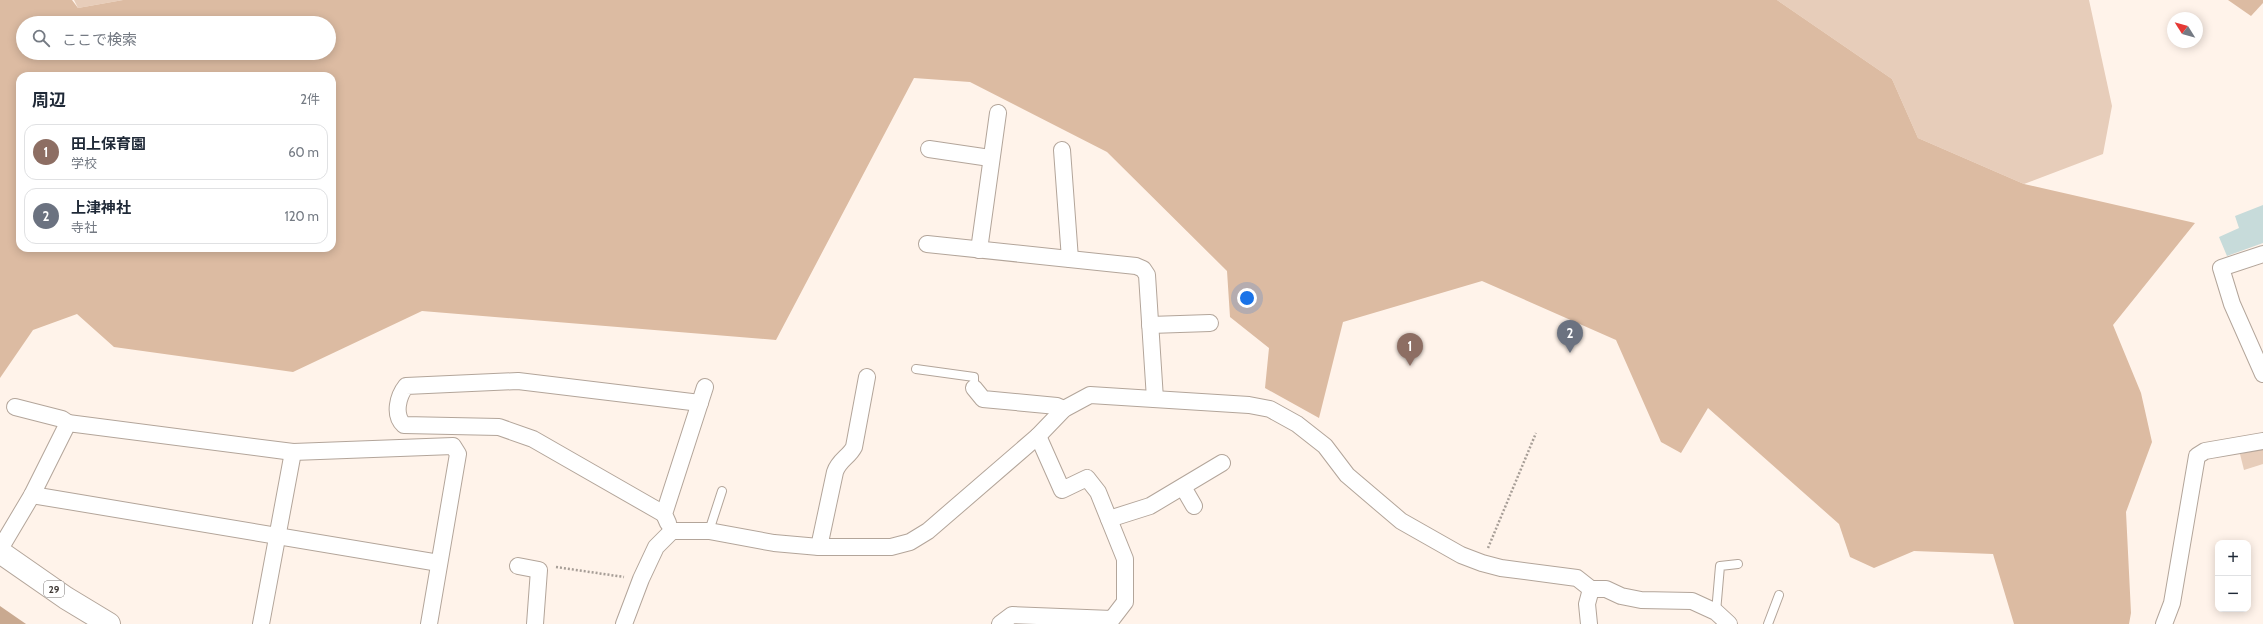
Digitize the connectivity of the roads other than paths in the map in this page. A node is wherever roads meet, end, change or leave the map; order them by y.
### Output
1 (998, 113) dead end
2 (929, 149) dead end
3 (1062, 150) dead end
4 (990, 158) junction
5 (927, 244) dead end
6 (979, 250) junction
7 (2263, 254) edge
8 (1070, 259) junction
9 (1210, 323) dead end
10 (1150, 325) junction
11 (916, 369) dead end
12 (2263, 374) edge
13 (867, 378) dead end
14 (705, 387) dead end
15 (974, 388) joint
16 (1155, 399) junction
17 (700, 403) junction
18 (15, 407) dead end
19 (1064, 410) junction
20 (68, 423) junction
21 (1038, 436) junction
22 (2263, 441) edge
23 (293, 452) junction
24 (1222, 464) dead end
25 (1183, 487) junction
26 (722, 491) dead end
27 (32, 495) junction
28 (1194, 506) dead end
29 (664, 514) junction
30 (1109, 519) junction
31 (709, 530) junction
32 (672, 531) junction
33 (277, 537) junction
34 (819, 547) junction
35 (0, 548) edge
36 (0, 552) edge
37 (439, 563) junction
38 (1738, 564) dead end
39 (518, 566) dead end
40 (1591, 589) junction
41 (1779, 595) dead end
42 (1716, 612) junction
43 (109, 624) edge
44 (261, 624) edge
45 (429, 624) edge
46 (535, 624) edge
47 (624, 624) edge
48 (1000, 624) edge
49 (1589, 624) edge
50 (1729, 624) edge
51 (1768, 624) edge
52 (2164, 624) edge

1 - 4 street
2 - 4 street
3 - 8 street
4 - 6 street
5 - 6 street
6 - 8 street
7 - 12 street
8 - 10 street
9 - 10 street
10 - 16 street
11 - 15 lane
13 - 34 street
14 - 17 street
15 - 19 street
16 - 19 street
16 - 40 street
17 - 29 street
17 - 29 street
18 - 20 street
19 - 21 street
20 - 23 street
20 - 27 street
21 - 30 street
21 - 34 street
22 - 52 street
23 - 33 street
23 - 37 street
24 - 25 street
25 - 28 street
25 - 30 street
26 - 31 lane
27 - 33 street
27 - 35 street
29 - 32 street
30 - 48 street
31 - 32 street
31 - 34 street
32 - 47 street
33 - 37 street
33 - 44 street
36 - 43 main road, 29
37 - 45 street
38 - 42 lane
39 - 46 street
40 - 42 street
40 - 49 street
41 - 51 lane
42 - 50 street

